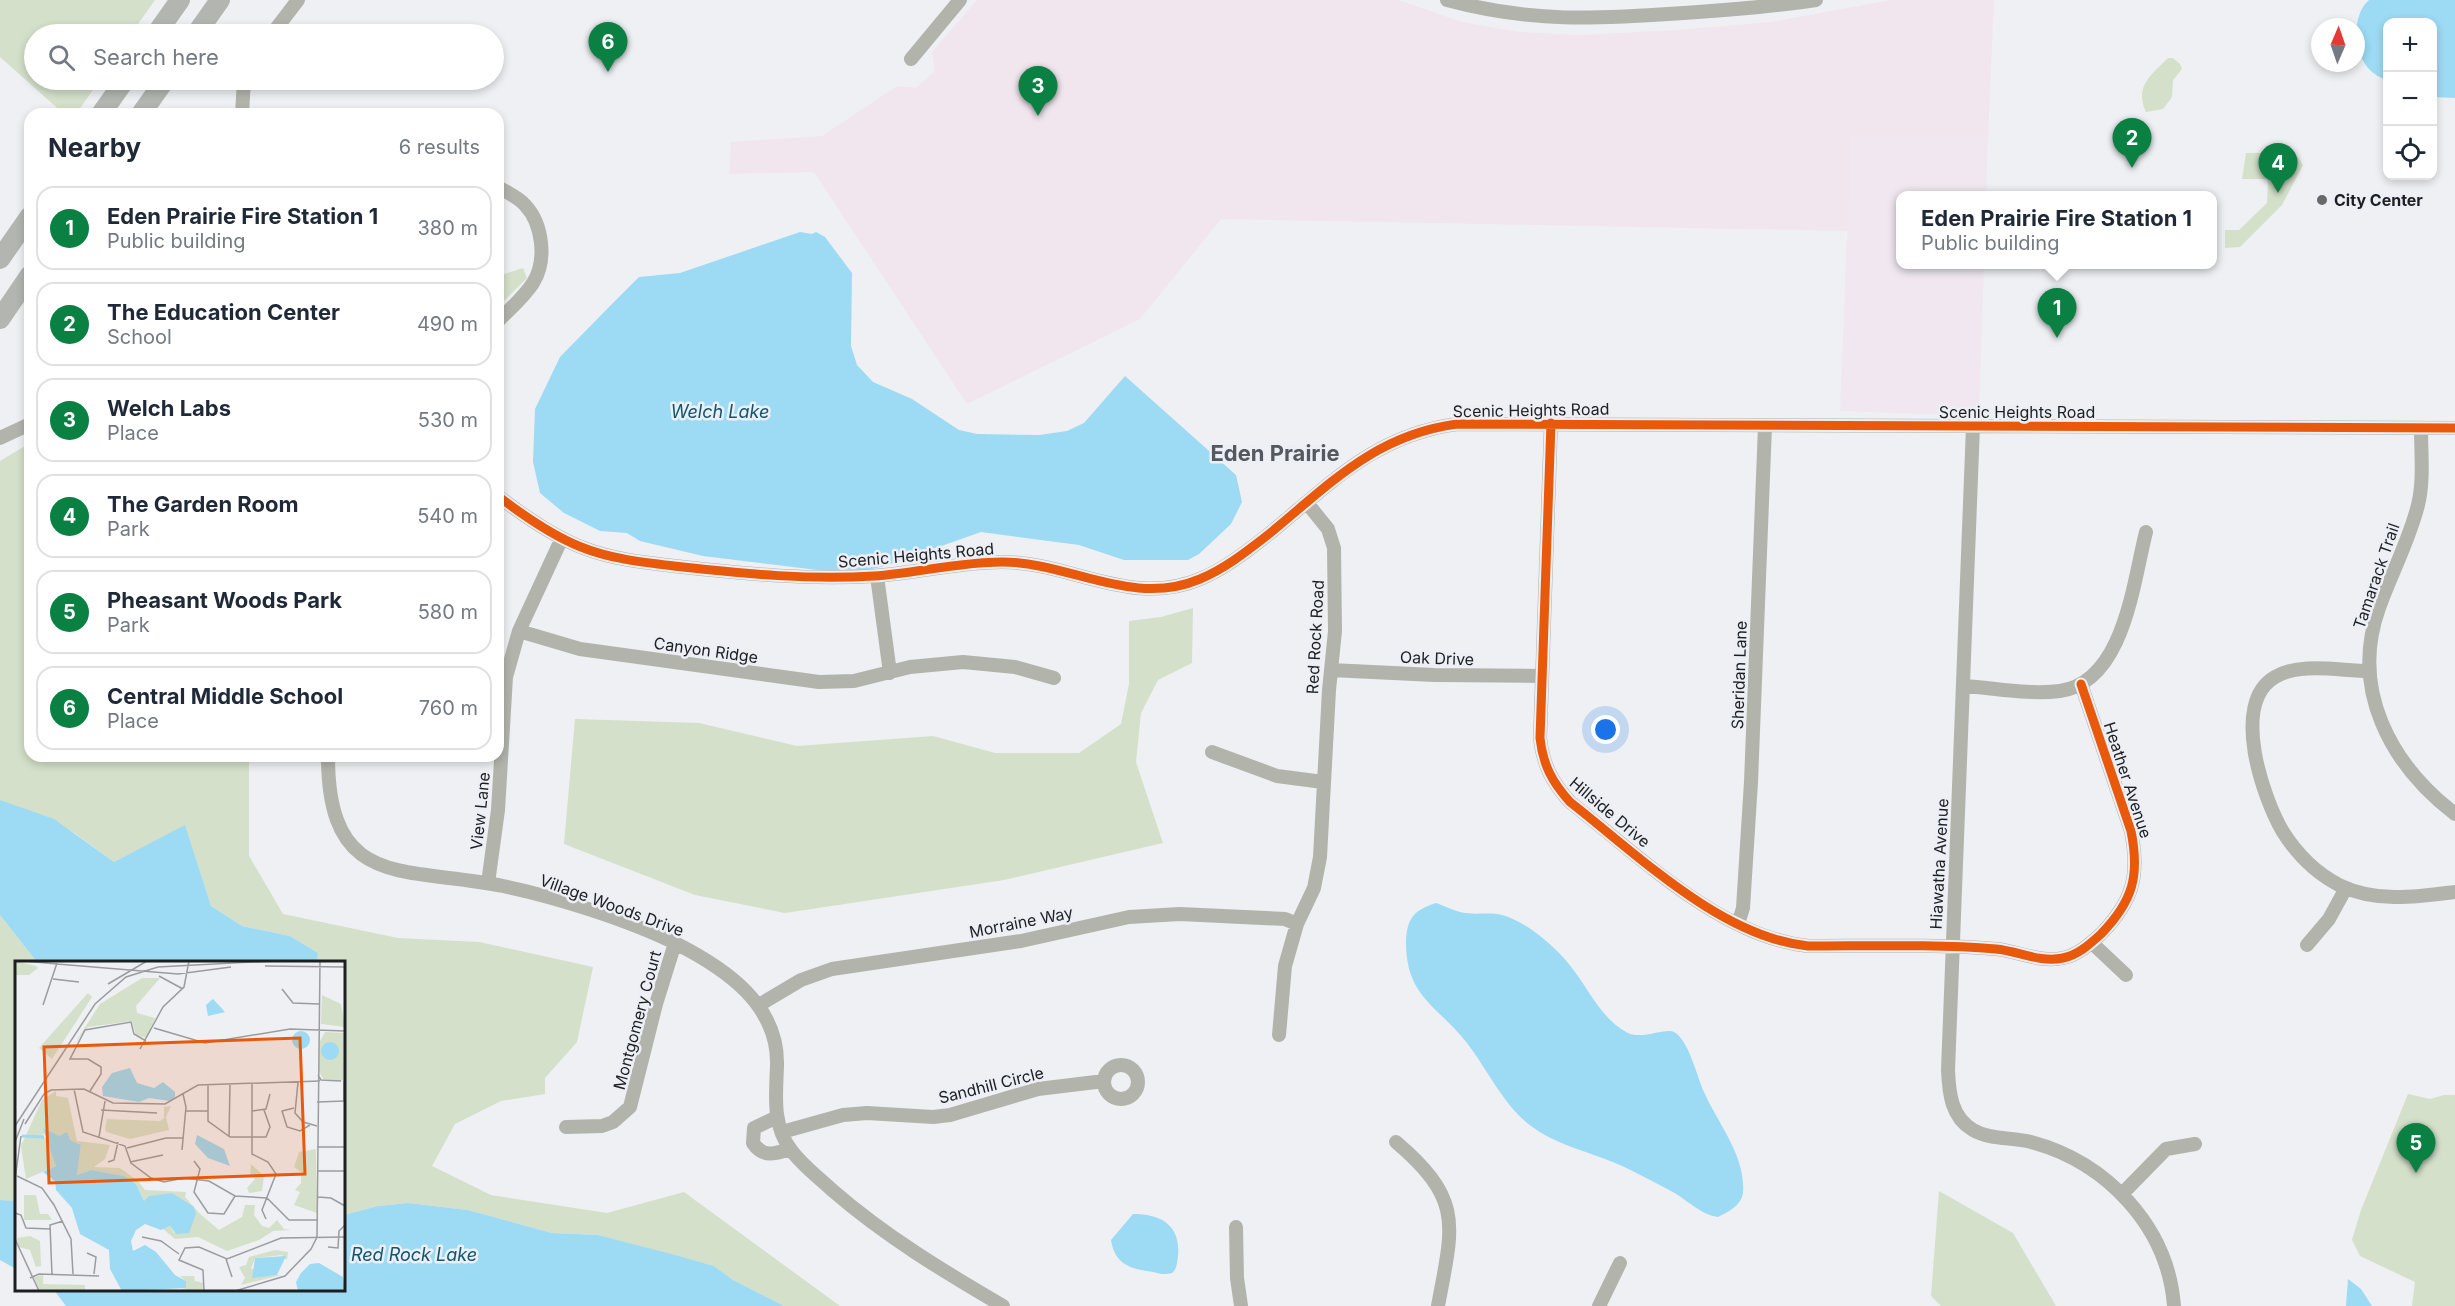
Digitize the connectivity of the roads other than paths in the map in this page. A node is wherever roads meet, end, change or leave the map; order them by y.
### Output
1 (180, 0) edge
2 (220, 0) edge
3 (298, 0) edge
4 (960, 0) edge
5 (1447, 0) edge
6 (1816, 0) edge
7 (163, 24) edge
8 (203, 24) edge
9 (280, 24) edge
10 (911, 59) dead end
11 (117, 90) edge
12 (158, 90) edge
13 (243, 90) edge
14 (104, 108) edge
15 (145, 108) edge
16 (242, 108) edge
17 (504, 191) edge
18 (24, 225) edge
19 (0, 259) edge
20 (24, 284) edge
21 (504, 314) edge
22 (0, 319) edge
23 (1551, 423) junction
24 (1765, 426) junction
25 (1973, 426) junction
26 (24, 427) edge
27 (2421, 428) junction
28 (2455, 428) edge
29 (0, 438) edge
30 (504, 500) edge
31 (1307, 503) junction
32 (2146, 532) dead end
33 (562, 538) junction
34 (876, 576) junction
35 (519, 631) junction
36 (1331, 669) junction
37 (2369, 671) junction
38 (890, 673) junction
39 (1542, 676) junction
40 (1054, 678) dead end
41 (2081, 684) junction
42 (1965, 686) junction
43 (504, 710) edge
44 (1212, 752) dead end
45 (328, 762) edge
46 (501, 762) edge
47 (1323, 782) junction
48 (2455, 813) edge
49 (488, 883) junction
50 (2346, 888) junction
51 (2455, 892) edge
52 (1297, 924) junction
53 (1738, 924) junction
54 (675, 943) junction
55 (2092, 943) junction
56 (2307, 945) dead end
57 (1952, 947) junction
58 (2126, 975) dead end
59 (759, 1005) junction
60 (1279, 1035) dead end
61 (1104, 1081) dead end
62 (777, 1117) junction
63 (566, 1127) dead end
64 (782, 1132) junction
65 (1396, 1142) dead end
66 (2195, 1144) dead end
67 (790, 1149) junction
68 (2122, 1194) junction
69 (1236, 1227) dead end
70 (1620, 1263) dead end
71 (981, 1293) junction
72 (973, 1306) edge
73 (1003, 1306) edge
74 (1241, 1306) edge
75 (1438, 1306) edge
76 (1599, 1306) edge
77 (2174, 1306) edge

1 - 7 highway
2 - 8 highway
3 - 9 street
4 - 10 street
5 - 6 street
11 - 14 highway
12 - 15 highway
13 - 16 street
17 - 21 street
18 - 19 highway
20 - 22 highway
23 - 24 street, Scenic Heights Road
23 - 31 street, Scenic Heights Road
23 - 39 street, Hillside Drive
24 - 25 street, Scenic Heights Road
24 - 53 street, Sheridan Lane
25 - 27 street, Scenic Heights Road
25 - 42 street, Hiawatha Avenue
26 - 29 street
27 - 28 street, Scenic Heights Road
27 - 37 street, Tamarack Trail
30 - 33 street, Scenic Heights Road
31 - 34 street, Scenic Heights Road
31 - 36 street, Red Rock Road
32 - 41 street
33 - 34 street, Scenic Heights Road
33 - 35 street, View Lane
34 - 38 street
35 - 38 street, Canyon Ridge
35 - 43 street, View Lane
36 - 39 street, Oak Drive
36 - 47 street, Red Rock Road
37 - 48 street, Tamarack Trail
37 - 50 street
38 - 40 street, Canyon Ridge
39 - 53 street, Hillside Drive
41 - 42 street
41 - 55 street, Heather Avenue
42 - 57 street, Hiawatha Avenue
44 - 47 street
45 - 49 street, Village Woods Drive
46 - 49 street, View Lane
47 - 52 street, Red Rock Road
49 - 54 street, Village Woods Drive
50 - 51 street
50 - 56 street
52 - 59 street, Morraine Way
52 - 60 street, Red Rock Road
53 - 57 street, Hillside Drive
54 - 59 street, Village Woods Drive
54 - 63 street, Montgomery Court
55 - 57 street, Heather Avenue
55 - 58 street
57 - 68 street, Hiawatha Avenue
59 - 62 street, Village Woods Drive
61 - 64 street, Sandhill Circle
62 - 64 street, Village Woods Drive
62 - 67 street
64 - 67 street, Village Woods Drive
65 - 75 street
66 - 68 street
67 - 71 street, Village Woods Drive
68 - 77 street, Hiawatha Avenue
69 - 74 street
70 - 76 street
71 - 72 street
71 - 73 street, Village Woods Drive

